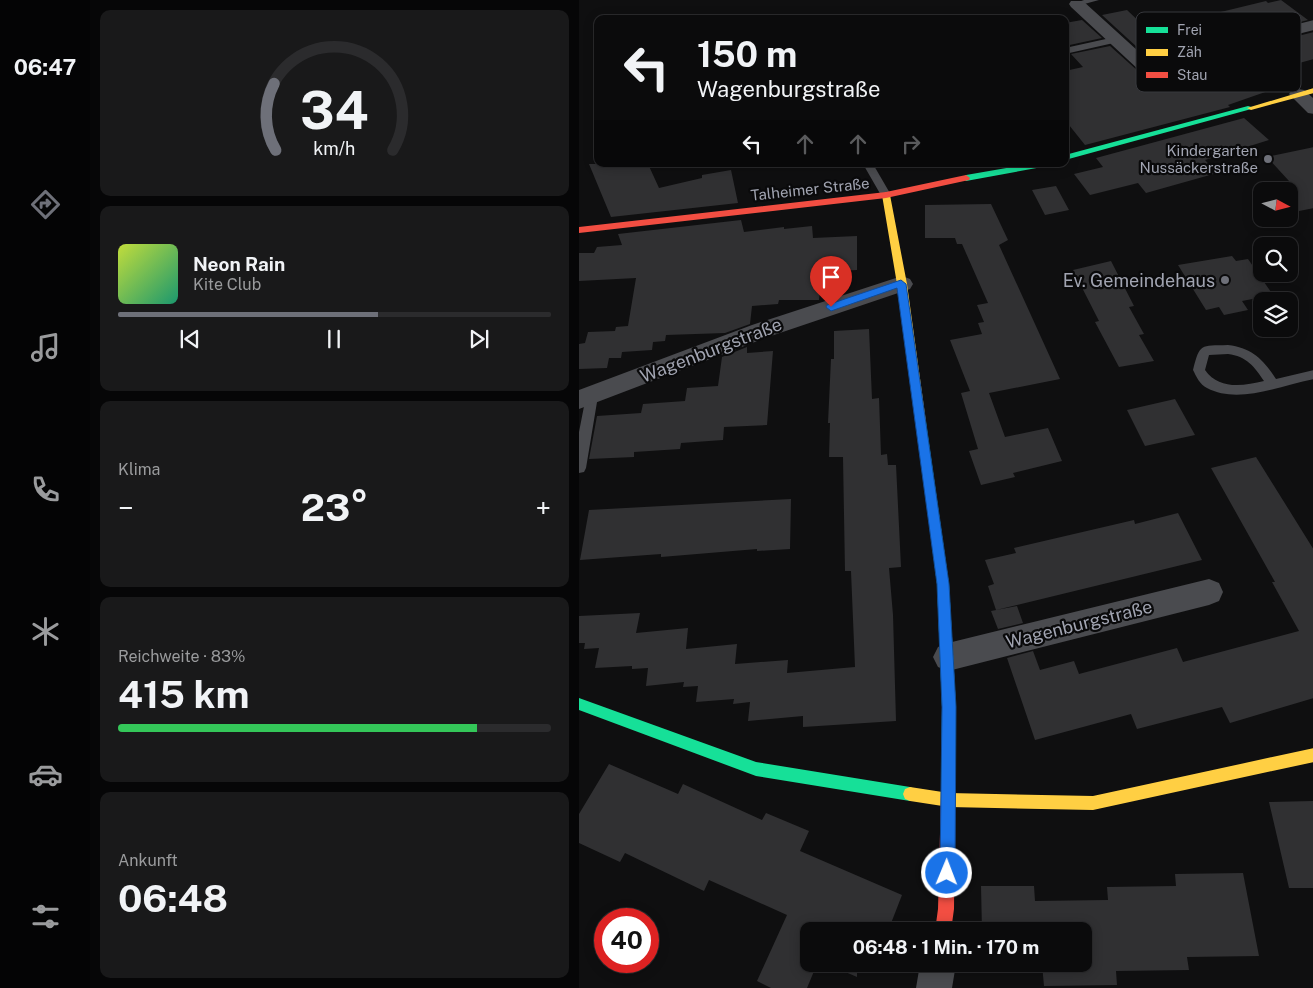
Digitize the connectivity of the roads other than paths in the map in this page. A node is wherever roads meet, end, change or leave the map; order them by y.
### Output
1 (1095, 0) edge
2 (1077, 4) joint
3 (1115, 40) junction
4 (1069, 50) edge
5 (1136, 58) edge
6 (1306, 92) edge
7 (1313, 109) edge
8 (1069, 157) edge
9 (870, 167) edge
10 (1026, 167) edge
11 (887, 195) junction
12 (579, 230) edge
13 (901, 284) junction
14 (1313, 374) edge
15 (1272, 383) junction
16 (585, 398) edge
17 (579, 468) edge
18 (1209, 592) dead end
19 (948, 657) junction
20 (579, 704) edge
21 (1313, 755) edge
22 (949, 800) junction
23 (944, 922) edge
24 (936, 972) edge
25 (934, 988) edge

1 - 2 lane
2 - 3 street
3 - 4 lane
3 - 5 street
6 - 7 street
6 - 8 street
9 - 11 lane
10 - 11 street, Talheimer Straße
11 - 12 street, Talheimer Straße
11 - 13 street
13 - 16 street, Wagenburgstraße
13 - 19 street
14 - 15 lane
15 - 15 lane
16 - 17 lane
18 - 19 street, Wagenburgstraße
19 - 22 street
20 - 22 street
21 - 22 street
22 - 23 street
24 - 25 street

